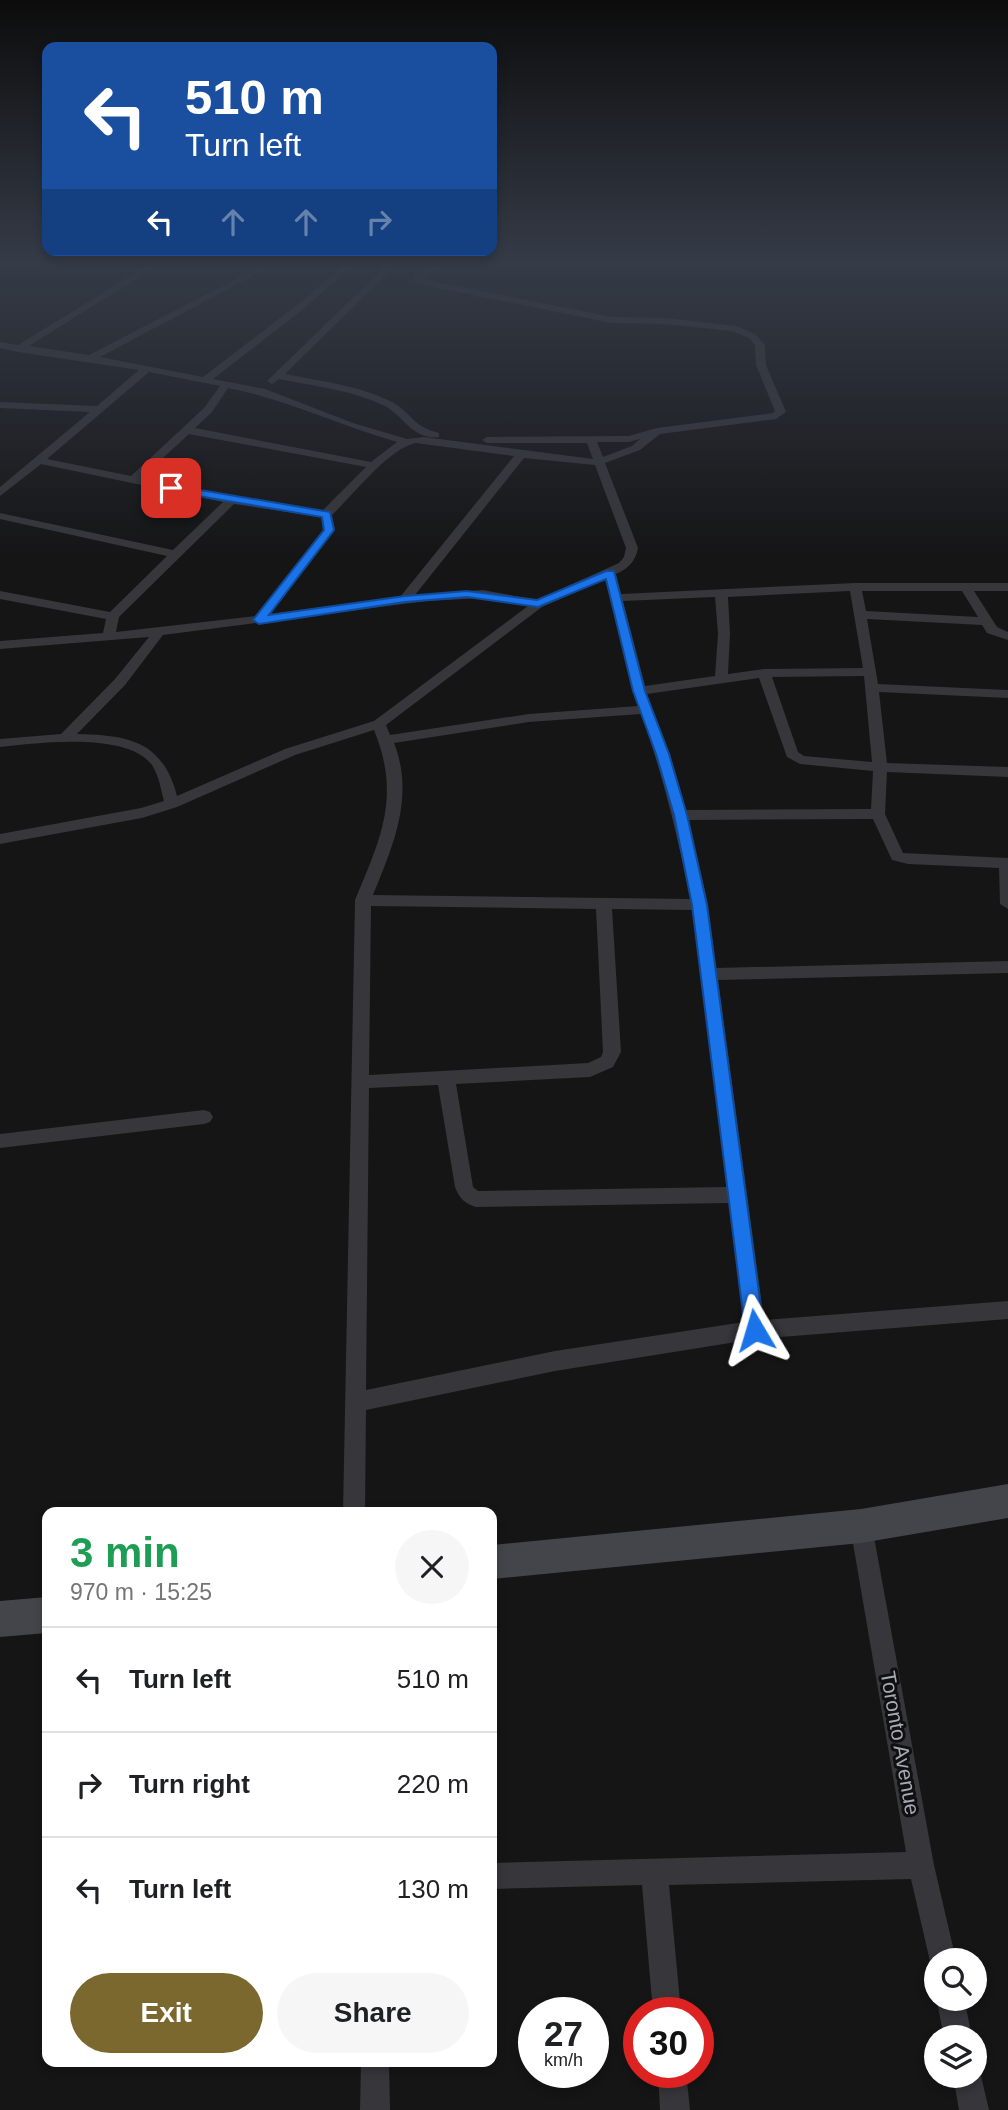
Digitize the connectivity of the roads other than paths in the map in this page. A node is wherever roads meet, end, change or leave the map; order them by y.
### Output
1 (102, 360) edge
2 (231, 360) edge
3 (294, 360) edge
4 (761, 360) edge
5 (146, 370) junction
6 (277, 376) junction
7 (205, 380) junction
8 (226, 384) junction
9 (261, 391) junction
10 (0, 405) edge
11 (96, 410) junction
12 (187, 430) junction
13 (657, 431) junction
14 (591, 440) junction
15 (407, 442) junction
16 (521, 454) junction
17 (37, 460) junction
18 (598, 462) junction
19 (376, 466) junction
20 (0, 477) edge
21 (17, 478) junction
22 (133, 481) junction
23 (0, 492) edge
24 (231, 500) junction
25 (326, 514) junction
26 (0, 516) edge
27 (175, 554) junction
28 (610, 574) junction
29 (965, 586) junction
30 (855, 587) junction
31 (1008, 587) edge
32 (721, 592) junction
33 (0, 595) edge
34 (618, 598) junction
35 (405, 599) junction
36 (538, 604) junction
37 (861, 615) junction
38 (113, 616) junction
39 (259, 620) junction
40 (985, 621) junction
41 (159, 632) junction
42 (108, 636) junction
43 (1008, 636) edge
44 (0, 645) edge
45 (870, 672) junction
46 (764, 673) junction
47 (722, 681) junction
48 (872, 688) junction
49 (639, 691) junction
50 (1008, 694) edge
51 (646, 709) junction
52 (383, 732) junction
53 (63, 740) junction
54 (0, 743) edge
55 (880, 767) junction
56 (1008, 772) edge
57 (172, 804) junction
58 (878, 814) junction
59 (680, 815) junction
60 (0, 839) edge
61 (1007, 863) edge
62 (363, 900) junction
63 (604, 904) junction
64 (1008, 904) edge
65 (699, 905) junction
66 (1008, 967) edge
67 (709, 974) junction
68 (446, 1078) junction
69 (360, 1082) junction
70 (204, 1117) dead end
71 (0, 1141) edge
72 (737, 1195) junction
73 (1008, 1310) edge
74 (755, 1330) junction
75 (356, 1402) junction
76 (1008, 1501) edge
77 (354, 1507) edge
78 (862, 1525) junction
79 (497, 1562) edge
80 (42, 1615) edge
81 (0, 1619) edge
82 (921, 1865) junction
83 (654, 1871) junction
84 (497, 1876) edge
85 (939, 1948) edge
86 (666, 1997) edge
87 (375, 2067) edge
88 (673, 2088) edge
89 (969, 2088) edge
90 (375, 2110) edge
91 (675, 2110) edge
92 (974, 2110) edge

1 - 5 street
2 - 7 street
3 - 6 street
4 - 13 street
5 - 7 street
5 - 11 street
6 - 9 street
6 - 14 street
7 - 8 street
8 - 9 street
8 - 12 street
9 - 15 street
10 - 11 street
11 - 17 street
12 - 19 street
12 - 22 street
13 - 14 street
13 - 18 street
14 - 18 street
15 - 16 street
15 - 19 street
16 - 18 street
16 - 35 street
17 - 21 street
17 - 22 street
18 - 28 street
19 - 25 street
20 - 21 street
21 - 23 street
22 - 24 street
24 - 25 street
24 - 27 street
25 - 39 street
26 - 27 street
27 - 38 street
28 - 34 street
28 - 36 street
29 - 30 street
29 - 31 street
29 - 40 street
30 - 32 street
30 - 37 street
32 - 34 street
32 - 47 street
33 - 38 street
34 - 49 street
35 - 36 street
35 - 39 street
36 - 52 street
37 - 40 street
37 - 45 street
38 - 42 street
39 - 41 street
40 - 43 street
41 - 42 street
41 - 53 street
42 - 44 street
45 - 46 street
45 - 48 street
46 - 47 street
46 - 55 street
47 - 49 street
48 - 50 street
48 - 55 street
49 - 51 street
51 - 52 street
51 - 59 street
52 - 57 street
52 - 62 street
53 - 54 street
53 - 57 street
55 - 56 street
55 - 58 street
57 - 60 street
58 - 59 street
58 - 61 street
59 - 65 street
61 - 64 street
62 - 63 street
62 - 69 street
63 - 65 street
63 - 68 street
65 - 67 street
66 - 67 street
67 - 72 street
68 - 69 street
68 - 72 street
69 - 75 street
70 - 71 street
72 - 74 street
73 - 74 street
74 - 75 street
75 - 77 street
76 - 78 street
78 - 79 street
78 - 82 street, Toronto Avenue
80 - 81 street
82 - 83 street
82 - 85 street, Toronto Avenue
83 - 84 street
83 - 86 street
87 - 90 street
88 - 91 street
89 - 92 street

